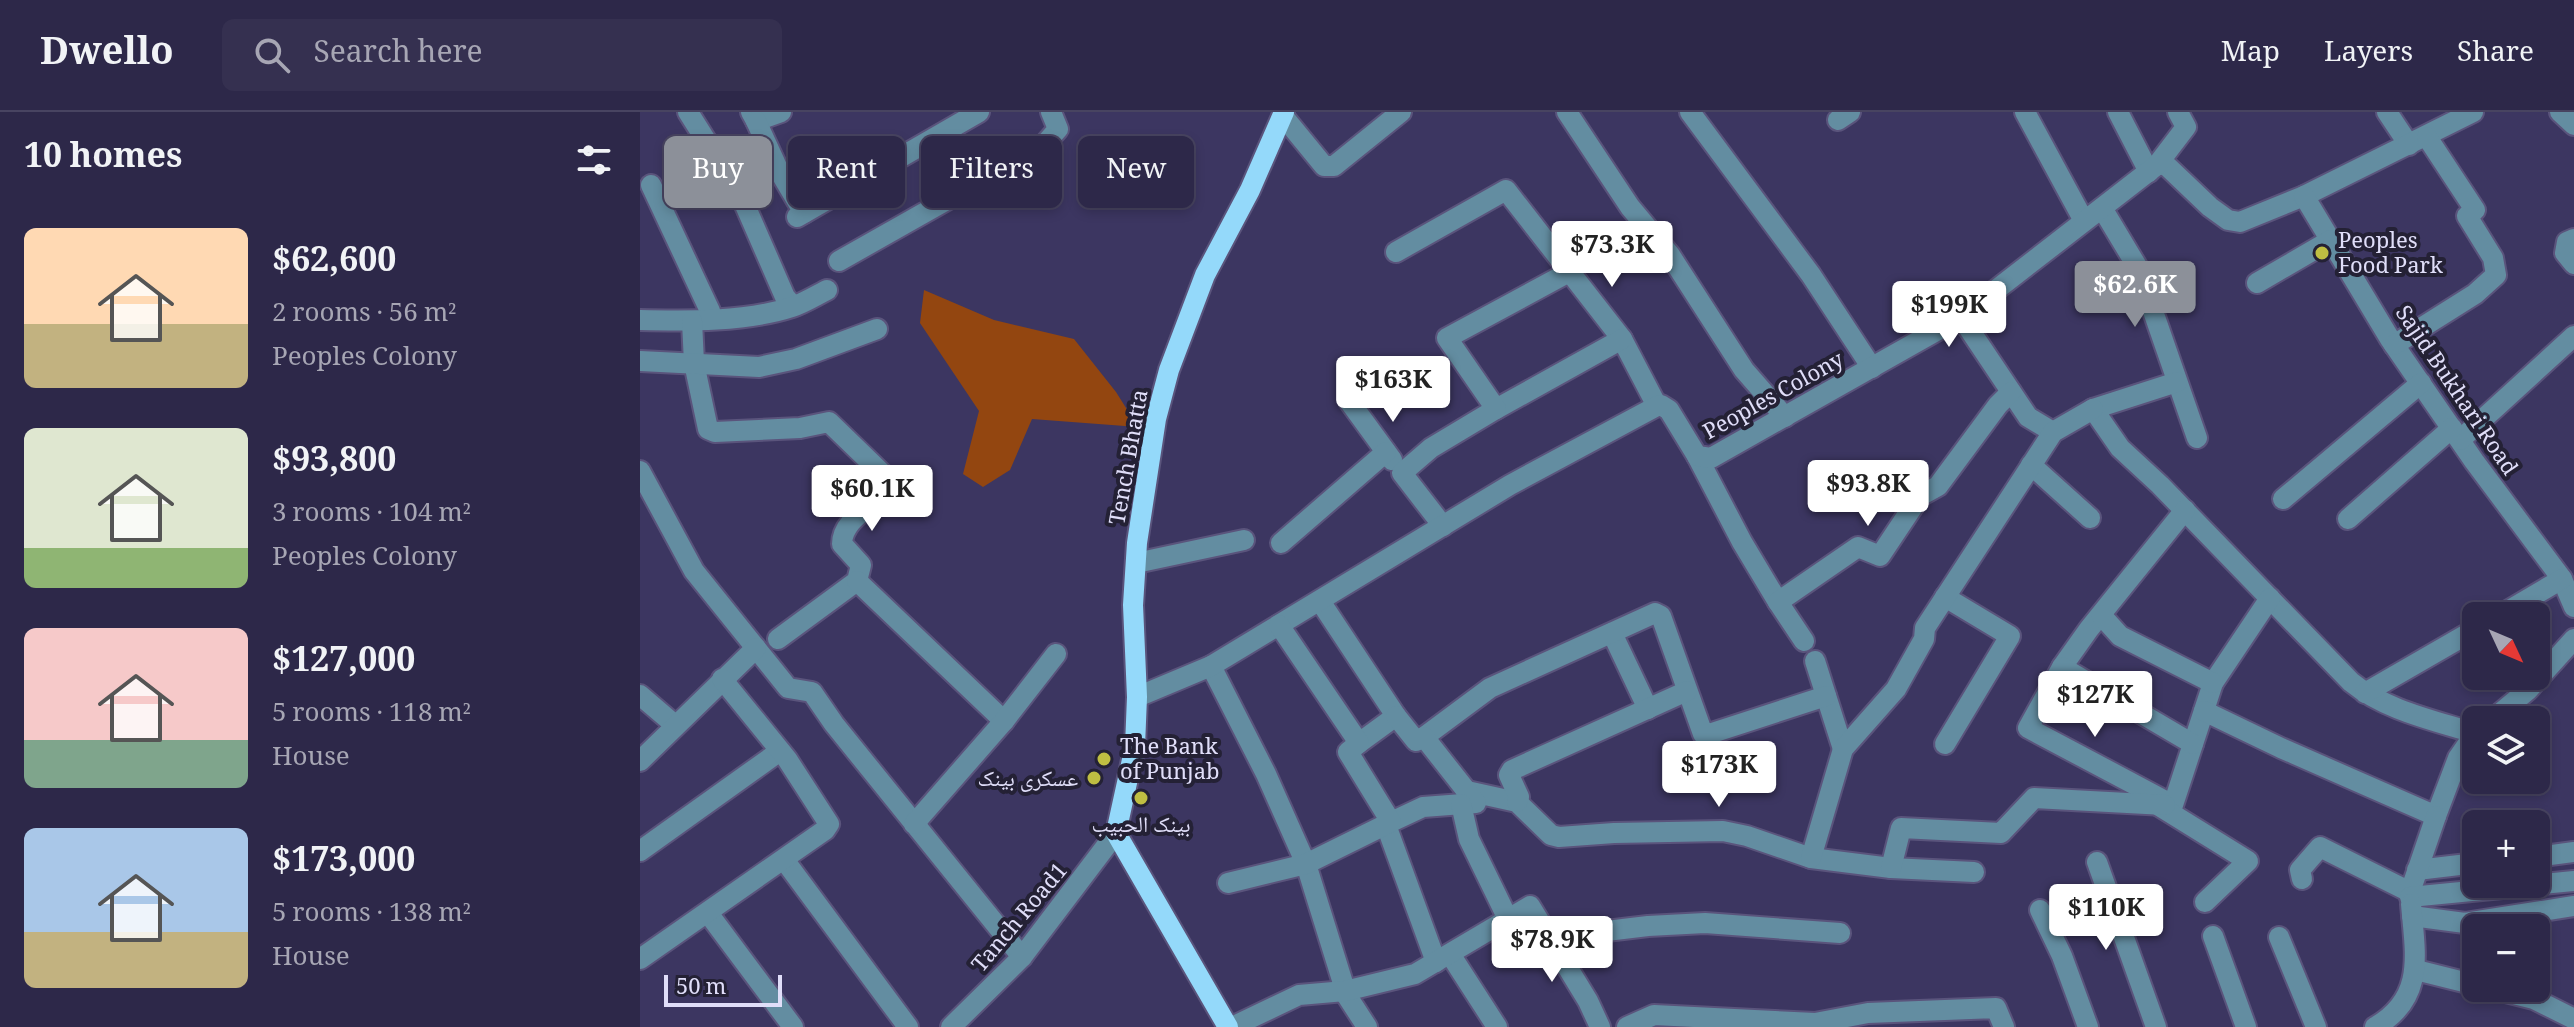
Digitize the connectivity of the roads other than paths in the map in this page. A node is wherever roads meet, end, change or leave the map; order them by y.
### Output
1 (688, 112) edge
2 (781, 112) edge
3 (979, 112) edge
4 (1051, 112) edge
5 (1401, 112) edge
6 (1567, 112) edge
7 (2025, 112) edge
8 (2118, 112) edge
9 (2178, 112) edge
10 (2387, 112) edge
11 (2473, 112) edge
12 (2560, 112) edge
13 (1283, 114) edge
14 (1695, 114) edge
15 (754, 117) edge
16 (2574, 125) edge
17 (2418, 141) junction
18 (2153, 168) junction
19 (651, 185) dead end
20 (2304, 196) junction
21 (2102, 208) junction
22 (2084, 221) junction
23 (2574, 239) edge
24 (2331, 240) junction
25 (1396, 252) dead end
26 (839, 261) dead end
27 (2574, 264) edge
28 (1571, 271) junction
29 (2257, 283) dead end
30 (827, 290) dead end
31 (789, 302) junction
32 (640, 313) edge
33 (701, 316) junction
34 (1961, 317) junction
35 (640, 320) edge
36 (877, 329) dead end
37 (1622, 339) junction
38 (2394, 345) junction
39 (2571, 345) edge
40 (640, 361) edge
41 (694, 363) junction
42 (1872, 368) junction
43 (2177, 382) junction
44 (2421, 383) junction
45 (2011, 392) junction
46 (1349, 401) dead end
47 (1657, 406) junction
48 (1496, 409) junction
49 (2093, 409) junction
50 (1785, 417) junction
51 (2053, 432) junction
52 (2456, 434) junction
53 (2197, 438) dead end
54 (1386, 452) junction
55 (1697, 456) junction
56 (2031, 465) junction
57 (640, 471) edge
58 (1402, 473) junction
59 (2283, 499) dead end
60 (648, 503) edge
61 (2185, 510) junction
62 (2090, 518) dead end
63 (2348, 519) dead end
64 (1443, 526) junction
65 (1244, 540) dead end
66 (1281, 543) dead end
67 (1136, 563) junction
68 (2562, 579) junction
69 (857, 581) junction
70 (1945, 597) junction
71 (2270, 598) junction
72 (1320, 601) junction
73 (1778, 602) junction
74 (2523, 602) edge
75 (2574, 607) edge
76 (2101, 615) junction
77 (1279, 625) junction
78 (1612, 633) junction
79 (2462, 637) edge
80 (778, 639) dead end
81 (2574, 639) edge
82 (1804, 641) dead end
83 (756, 648) junction
84 (1056, 654) dead end
85 (1815, 661) dead end
86 (1211, 666) junction
87 (2062, 667) junction
88 (722, 679) junction
89 (2213, 683) junction
90 (1687, 691) junction
91 (2365, 693) junction
92 (640, 695) edge
93 (1826, 696) junction
94 (1137, 697) junction
95 (2509, 706) edge
96 (1648, 709) junction
97 (2204, 711) junction
98 (1396, 716) junction
99 (1004, 721) junction
100 (675, 725) junction
101 (2462, 728) edge
102 (1424, 737) junction
103 (1359, 743) junction
104 (1945, 744) dead end
105 (2193, 744) junction
106 (1843, 749) junction
107 (780, 751) junction
108 (2462, 752) edge
109 (640, 761) edge
110 (1464, 798) junction
111 (1517, 802) junction
112 (2164, 805) junction
113 (2436, 816) junction
114 (914, 824) junction
115 (1388, 824) junction
116 (1116, 833) junction
117 (640, 851) edge
118 (2574, 852) edge
119 (2550, 855) edge
120 (1811, 858) junction
121 (785, 861) junction
122 (2097, 862) dead end
123 (1306, 864) junction
124 (2462, 865) edge
125 (1891, 868) junction
126 (2417, 870) junction
127 (1974, 872) dead end
128 (2302, 879) dead end
129 (2574, 881) edge
130 (1228, 883) dead end
131 (2205, 902) dead end
132 (2410, 902) junction
133 (2574, 906) edge
134 (2040, 910) dead end
135 (708, 913) junction
136 (1508, 919) junction
137 (1840, 933) dead end
138 (2213, 936) dead end
139 (2279, 937) dead end
140 (1556, 949) junction
141 (1022, 957) junction
142 (1443, 958) junction
143 (640, 959) edge
144 (2416, 970) junction
145 (2462, 982) edge
146 (1345, 991) junction
147 (2538, 1002) edge
148 (2567, 1021) edge
149 (954, 1026) edge
150 (793, 1027) edge
151 (908, 1027) edge
152 (1230, 1027) edge
153 (1367, 1027) edge
154 (1497, 1027) edge
155 (1600, 1027) edge
156 (1627, 1027) edge
157 (2004, 1027) edge
158 (2088, 1027) edge
159 (2156, 1027) edge
160 (2246, 1027) edge
161 (2316, 1027) edge
162 (2375, 1027) edge

1 - 31 street
2 - 15 street
3 - 15 street
4 - 26 street
5 - 13 street
6 - 50 street
7 - 22 street
8 - 18 street
9 - 18 street, Peoples Colony
10 - 17 street
11 - 17 street
12 - 16 street
13 - 67 main road, Tench Bhatta
14 - 42 street
17 - 20 street
17 - 38 street
18 - 20 street
18 - 21 street, Peoples Colony
19 - 33 street
20 - 24 street, Sajid Bukhari Road
21 - 22 street, Peoples Colony
21 - 43 street
22 - 34 street, Peoples Colony
23 - 27 street
24 - 29 street
24 - 38 street, Sajid Bukhari Road
25 - 28 street, Peoples Colony
28 - 37 street, Peoples Colony
28 - 48 street
30 - 31 street
31 - 33 street
32 - 33 street
33 - 35 street
33 - 41 street
34 - 42 street, Peoples Colony
34 - 45 street
36 - 41 street
37 - 47 street, Peoples Colony
37 - 48 street
38 - 44 street, Sajid Bukhari Road
39 - 52 street
40 - 41 street
41 - 69 street
42 - 50 street, Peoples Colony
43 - 49 street
43 - 53 street
44 - 52 street, Sajid Bukhari Road
44 - 59 street
45 - 51 street
45 - 73 street
46 - 54 street
47 - 55 street, Peoples Colony
47 - 64 street
48 - 58 street
49 - 51 street
49 - 61 street
50 - 55 street, Peoples Colony
51 - 56 street
52 - 63 street
52 - 68 street, Sajid Bukhari Road
54 - 58 street
54 - 66 street
55 - 73 street
56 - 62 street
56 - 70 street
57 - 60 street
58 - 64 street
60 - 83 street
61 - 71 street
61 - 76 street
64 - 72 street
65 - 67 street
67 - 94 main road, Tench Bhatta
68 - 74 street
68 - 75 street, Sajid Bukhari Road
69 - 80 street
69 - 99 street
70 - 104 street
70 - 106 street
71 - 89 street
71 - 91 street
72 - 77 street
72 - 98 street
73 - 82 street
76 - 87 street
76 - 89 street
77 - 86 street
77 - 103 street
78 - 90 street
78 - 96 street
78 - 102 street
79 - 91 street
81 - 95 street
83 - 88 street
83 - 114 street
84 - 99 street
85 - 93 street
86 - 94 street
86 - 123 street
87 - 105 street
87 - 112 street
88 - 100 street
88 - 107 street
89 - 97 street
90 - 93 street
90 - 96 street
91 - 101 street
92 - 100 street
93 - 106 street
94 - 116 main road, Tench Bhatta
96 - 111 street
97 - 105 street
97 - 113 street
98 - 102 street
98 - 103 street
99 - 114 street
100 - 109 street
102 - 110 street
103 - 115 street
105 - 112 street
106 - 120 street
107 - 117 street
107 - 121 street
108 - 113 street
110 - 111 street
110 - 115 street
110 - 136 street
111 - 120 street
112 - 125 street
112 - 131 street
113 - 126 street
114 - 141 street
115 - 123 street
115 - 142 street
116 - 141 street, Tanch Road1
116 - 152 main road
118 - 119 street
120 - 125 street
121 - 135 street
121 - 151 street
122 - 159 street
123 - 130 street
123 - 146 street
124 - 126 street
125 - 127 street
126 - 132 street
128 - 132 street
129 - 132 street
132 - 133 street
132 - 144 street
134 - 158 street
135 - 143 street
135 - 150 street
136 - 140 street
136 - 142 street
137 - 140 street
138 - 160 street
139 - 161 street
140 - 155 street
141 - 149 street, Tanch Road1
142 - 146 street
142 - 154 street
144 - 145 street
144 - 162 street
146 - 152 street
146 - 153 street
147 - 148 street
156 - 157 street

